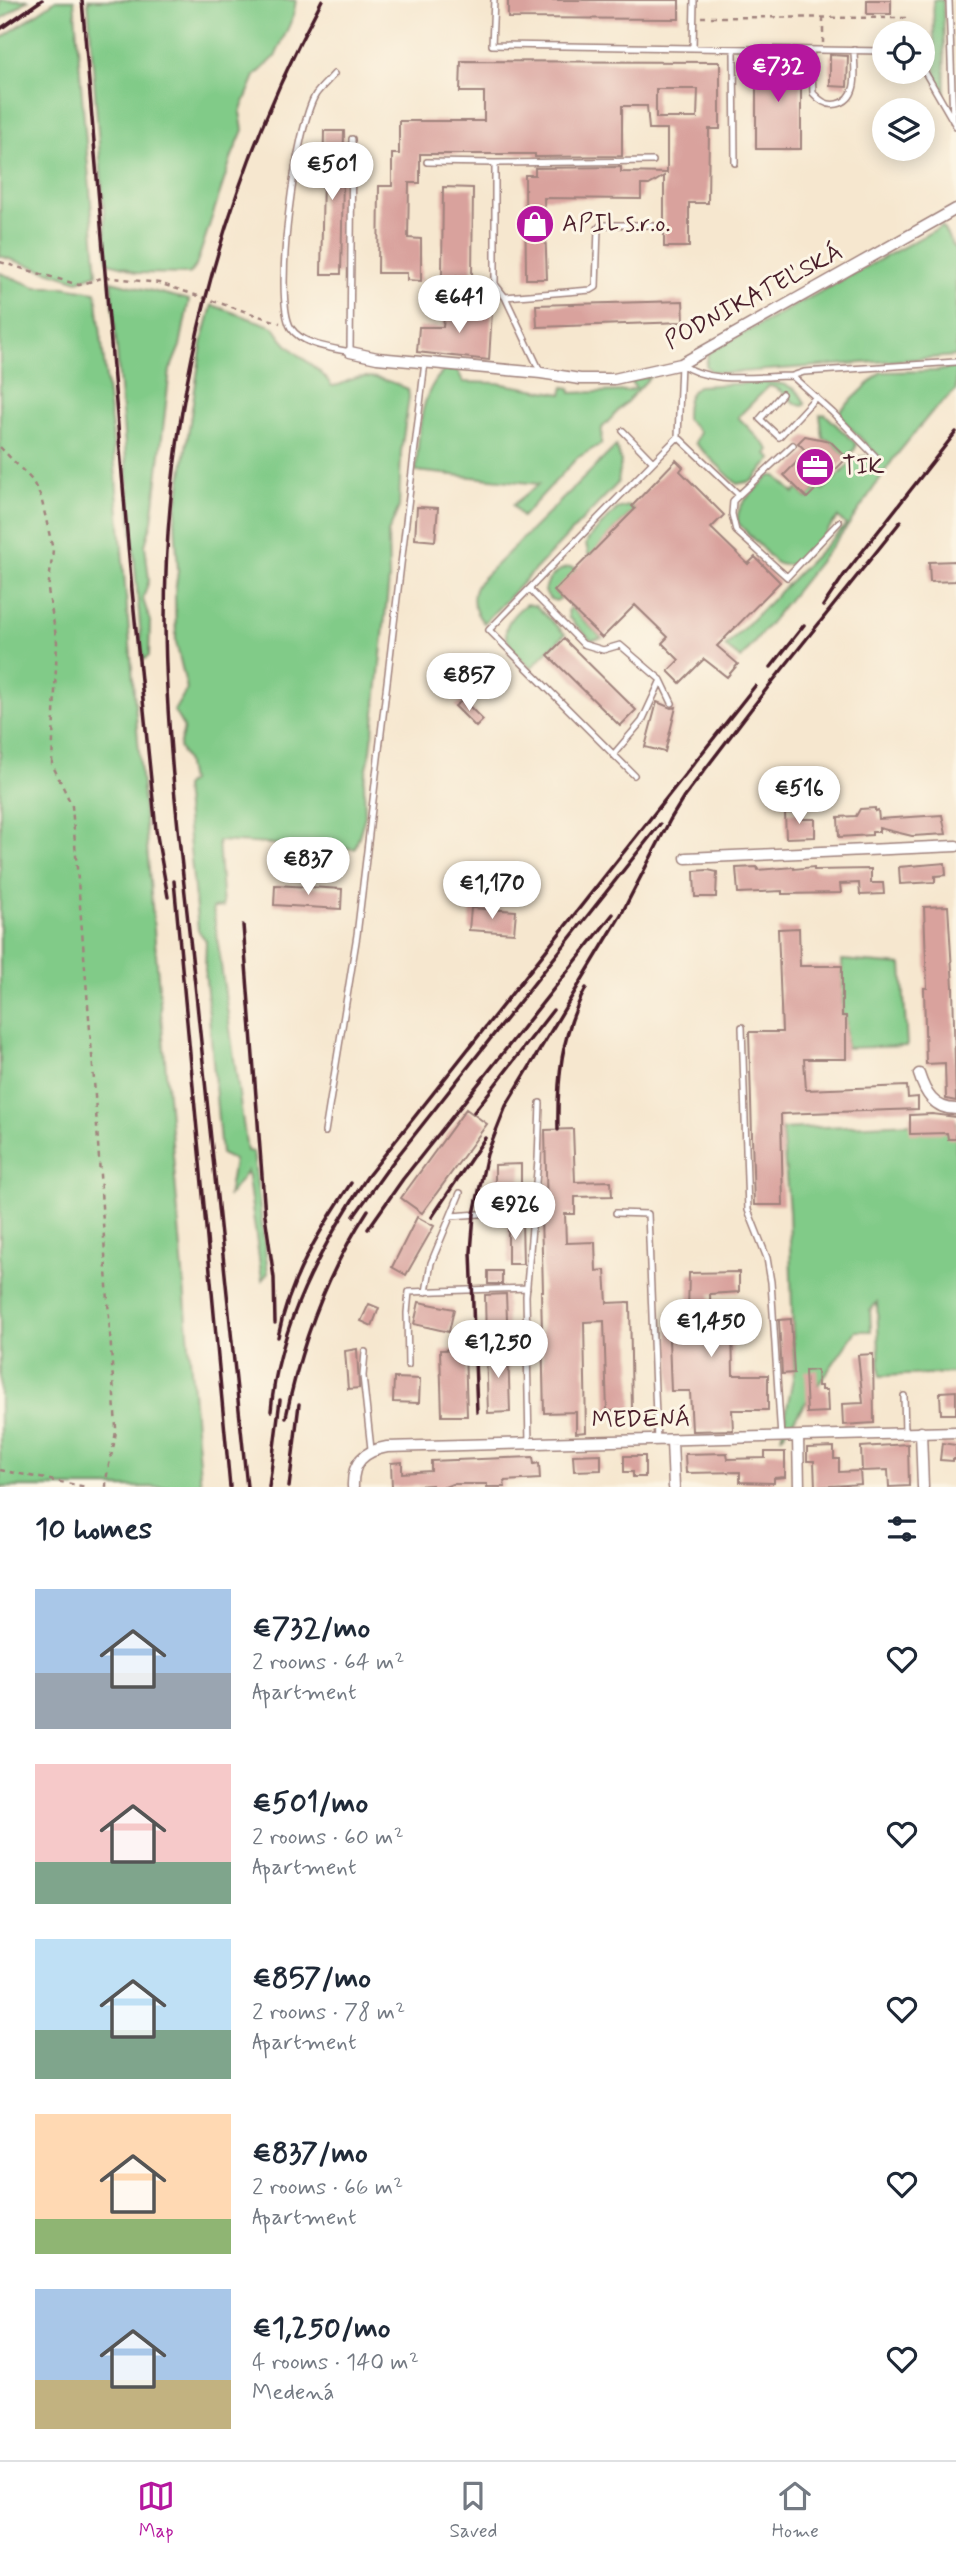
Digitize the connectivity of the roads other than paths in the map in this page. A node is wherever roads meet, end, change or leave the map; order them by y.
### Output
1 (494, 0) edge
2 (694, 0) edge
3 (949, 0) edge
4 (693, 48) junction
5 (734, 49) junction
6 (811, 50) junction
7 (854, 50) junction
8 (872, 51) edge
9 (334, 74) dead end
10 (932, 84) edge
11 (955, 123) edge
12 (352, 139) dead end
13 (653, 161) dead end
14 (427, 162) dead end
15 (495, 163) junction
16 (734, 163) dead end
17 (956, 209) edge
18 (652, 225) dead end
19 (505, 297) junction
20 (350, 352) junction
21 (425, 362) junction
22 (956, 362) edge
23 (681, 364) junction
24 (541, 373) junction
25 (792, 376) junction
26 (782, 394) dead end
27 (816, 397) junction
28 (622, 431) dead end
29 (678, 437) junction
30 (793, 445) dead end
31 (878, 459) dead end
32 (653, 462) junction
33 (739, 495) junction
34 (839, 523) dead end
35 (529, 589) junction
36 (661, 680) junction
37 (672, 703) dead end
38 (613, 755) junction
39 (634, 775) dead end
40 (956, 846) edge
41 (686, 858) dead end
42 (742, 1027) dead end
43 (919, 1074) dead end
44 (540, 1103) dead end
45 (956, 1109) edge
46 (325, 1132) dead end
47 (460, 1193) dead end
48 (534, 1210) junction
49 (616, 1213) dead end
50 (451, 1216) junction
51 (527, 1288) junction
52 (426, 1292) junction
53 (365, 1352) dead end
54 (408, 1365) dead end
55 (904, 1396) dead end
56 (905, 1432) junction
57 (921, 1432) junction
58 (956, 1432) edge
59 (798, 1437) junction
60 (781, 1438) junction
61 (657, 1441) junction
62 (672, 1441) junction
63 (529, 1444) junction
64 (371, 1449) junction
65 (353, 1487) edge
66 (674, 1487) edge
67 (799, 1487) edge
68 (923, 1487) edge

1 - 4 lane
2 - 4 lane
3 - 11 lane
4 - 5 lane
5 - 6 lane
5 - 16 lane
6 - 7 lane
6 - 7 lane
7 - 8 lane
9 - 20 lane
10 - 11 lane
12 - 20 lane
13 - 15 lane
14 - 15 lane
15 - 19 lane
17 - 23 street, PODNIKATEĽSKÁ
18 - 19 lane
19 - 24 lane
20 - 21 street, PODNIKATEĽSKÁ
21 - 24 street, PODNIKATEĽSKÁ
21 - 46 lane
22 - 25 lane
23 - 24 street, PODNIKATEĽSKÁ
23 - 25 lane
23 - 29 lane
25 - 27 lane
26 - 27 lane
27 - 31 lane
28 - 32 lane
29 - 32 lane
29 - 33 lane
30 - 33 lane
32 - 35 lane
33 - 34 lane
35 - 36 lane
35 - 38 lane
36 - 37 lane
36 - 38 lane
38 - 39 lane
40 - 41 street
42 - 60 lane
43 - 45 street
44 - 48 lane
47 - 50 lane
48 - 50 lane
48 - 51 lane
49 - 61 lane
50 - 52 lane
51 - 52 lane
51 - 63 lane
52 - 54 lane
53 - 64 lane
55 - 56 lane
56 - 57 street, MEDENÁ
56 - 59 street, MEDENÁ
57 - 58 street, MEDENÁ
57 - 68 street
59 - 60 street, MEDENÁ
59 - 67 street
60 - 62 street, MEDENÁ
61 - 62 street, MEDENÁ
61 - 63 street, MEDENÁ
62 - 66 street
63 - 64 street, MEDENÁ
64 - 65 street

